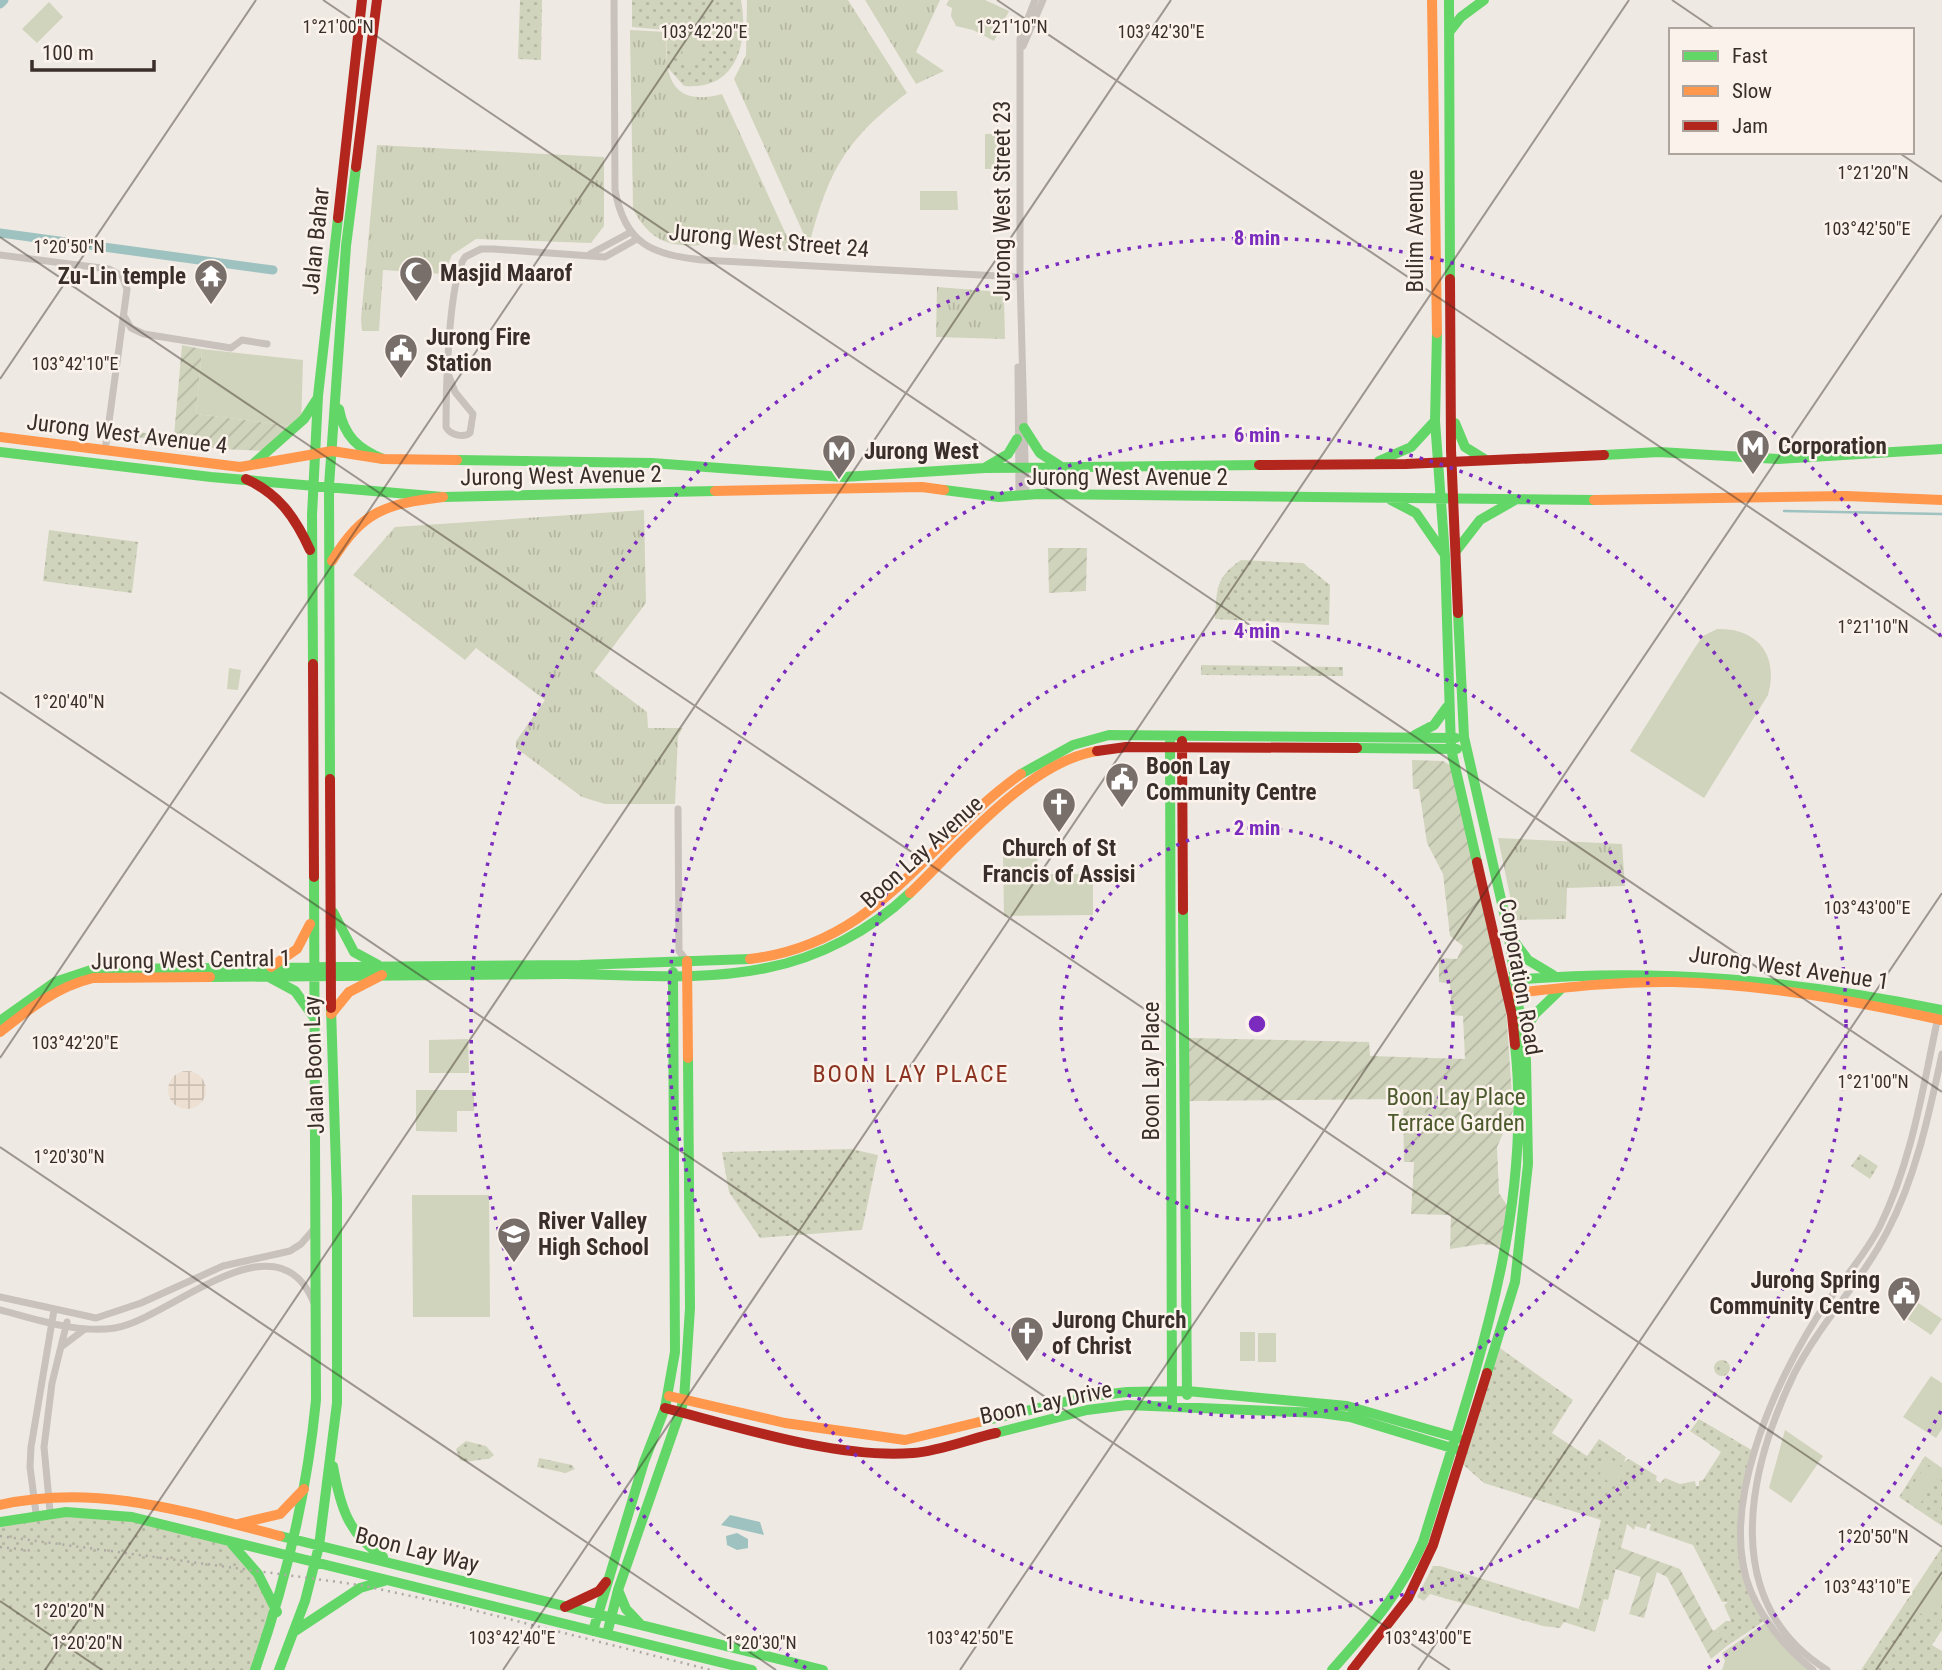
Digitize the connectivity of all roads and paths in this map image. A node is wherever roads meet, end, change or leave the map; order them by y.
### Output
1 (362, 0) edge
2 (377, 0) edge
3 (614, 0) edge
4 (1035, 0) edge
5 (1043, 0) edge
6 (1432, 0) edge
7 (1449, 0) edge
8 (1484, 0) edge
9 (1450, 31) junction
10 (1021, 50) junction
11 (367, 72) junction
12 (353, 78) junction
13 (631, 232) junction
14 (637, 240) junction
15 (590, 254) junction
16 (0, 255) edge
17 (1020, 276) junction
18 (123, 315) junction
19 (267, 344) dead end
20 (1021, 353) junction
21 (449, 376) junction
22 (336, 379) junction
23 (318, 396) junction
24 (1452, 416) junction
25 (1435, 421) junction
26 (1024, 428) junction
27 (0, 437) edge
28 (1017, 439) junction
29 (1942, 449) edge
30 (105, 451) junction
31 (332, 451) junction
32 (0, 452) edge
33 (315, 453) junction
34 (383, 459) junction
35 (1453, 461) junction
36 (1488, 461) junction
37 (1438, 462) junction
38 (1371, 463) junction
39 (253, 464) junction
40 (1061, 466) junction
41 (985, 468) junction
42 (1021, 468) junction
43 (246, 479) junction
44 (313, 486) junction
45 (330, 486) junction
46 (1022, 496) junction
47 (443, 497) junction
48 (1375, 497) junction
49 (1441, 497) junction
50 (1454, 497) junction
51 (1518, 499) junction
52 (1942, 499) edge
53 (1456, 552) junction
54 (313, 556) junction
55 (1445, 556) junction
56 (331, 564) junction
57 (1448, 703) junction
58 (1411, 737) junction
59 (1464, 737) junction
60 (1170, 742) junction
61 (1182, 742) junction
62 (1451, 744) junction
63 (1465, 749) junction
64 (678, 809) dead end
65 (331, 906) junction
66 (313, 918) junction
67 (1508, 930) junction
68 (679, 951) junction
69 (672, 961) junction
70 (687, 961) junction
71 (380, 970) junction
72 (330, 971) junction
73 (270, 972) junction
74 (313, 972) junction
75 (688, 976) junction
76 (673, 977) junction
77 (1560, 977) junction
78 (1516, 980) junction
79 (1505, 981) junction
80 (1561, 990) junction
81 (1513, 993) junction
82 (1941, 1013) edge
83 (331, 1014) junction
84 (315, 1018) junction
85 (0, 1021) edge
86 (0, 1032) edge
87 (1524, 1032) junction
88 (1942, 1054) edge
89 (1170, 1119) junction
90 (1184, 1120) junction
91 (317, 1226) junction
92 (0, 1297) edge
93 (0, 1310) edge
94 (54, 1310) junction
95 (317, 1311) junction
96 (69, 1314) junction
97 (52, 1322) junction
98 (66, 1325) junction
99 (85, 1328) junction
100 (1186, 1340) junction
101 (1171, 1342) junction
102 (60, 1349) junction
103 (1172, 1391) junction
104 (1187, 1391) junction
105 (668, 1396) junction
106 (684, 1400) junction
107 (1172, 1405) junction
108 (1186, 1405) junction
109 (665, 1408) junction
110 (1034, 1410) junction
111 (680, 1412) junction
112 (736, 1412) junction
113 (985, 1422) junction
114 (1040, 1423) junction
115 (734, 1424) junction
116 (990, 1435) junction
117 (1452, 1442) junction
118 (1464, 1445) junction
119 (331, 1454) junction
120 (306, 1486) junction
121 (48, 1494) junction
122 (34, 1496) junction
123 (0, 1505) edge
124 (51, 1511) junction
125 (36, 1513) junction
126 (0, 1522) edge
127 (234, 1525) junction
128 (229, 1541) junction
129 (296, 1541) junction
130 (319, 1546) junction
131 (1420, 1549) junction
132 (1430, 1553) junction
133 (293, 1557) junction
134 (316, 1562) junction
135 (394, 1564) junction
136 (387, 1581) junction
137 (606, 1582) junction
138 (618, 1590) junction
139 (565, 1607) junction
140 (276, 1612) junction
141 (597, 1615) junction
142 (611, 1619) junction
143 (642, 1627) junction
144 (593, 1630) junction
145 (294, 1632) junction
146 (607, 1634) junction
147 (255, 1670) edge
148 (279, 1670) edge
149 (752, 1670) edge
150 (823, 1670) edge
151 (1332, 1670) edge
152 (1352, 1670) edge
153 (1813, 1670) edge
154 (1827, 1670) edge

1 - 12 main road, Jalan Bahar
2 - 11 main road, Jalan Bahar
3 - 13 street, Jurong West Street 24
4 - 10 street, Jurong West Street 23
5 - 10 street, Jurong West Street 23
6 - 25 main road, Bulim Avenue
7 - 9 main road, Bulim Avenue
8 - 9 main road
9 - 24 main road, Bulim Avenue
10 - 17 street, Jurong West Street 23
11 - 12 main road
11 - 22 main road, Jalan Bahar
12 - 23 main road, Jalan Bahar
13 - 14 street, Jurong West Street 24
13 - 15 street
14 - 15 street
14 - 17 street, Jurong West Street 24
15 - 21 street
16 - 18 street
17 - 20 street, Jurong West Street 23
18 - 19 street
18 - 30 street
20 - 26 street, Jurong West Street 23
20 - 28 street, Jurong West Street 23
21 - 21 street
22 - 31 main road, Jalan Bahar
22 - 34 main road
23 - 33 main road, Jalan Bahar
23 - 39 main road
24 - 35 main road, Bulim Avenue
24 - 36 main road
25 - 37 main road, Bulim Avenue
25 - 38 main road
26 - 40 main road
26 - 42 street, Jurong West Street 23
27 - 30 main road, Jurong West Avenue 4
28 - 41 main road
28 - 42 street, Jurong West Street 23
29 - 36 main road, Jurong West Avenue 2
30 - 39 main road, Jurong West Avenue 4
31 - 33 main road, Jurong West Avenue 4
31 - 34 main road, Jurong West Avenue 2
31 - 45 main road, Jalan Boon Lay
32 - 43 main road, Jurong West Avenue 4
33 - 39 main road, Jurong West Avenue 4
33 - 44 main road, Jalan Bahar
34 - 41 main road, Jurong West Avenue 2
35 - 36 main road, Jurong West Avenue 2
35 - 37 main road, Jurong West Avenue 2
35 - 50 main road, Corporation Road
37 - 38 main road, Jurong West Avenue 2
37 - 49 main road, Corporation Road
38 - 40 main road, Jurong West Avenue 2
40 - 42 main road, Jurong West Avenue 2
41 - 42 main road, Jurong West Avenue 2
42 - 46 street, Jurong West Street 23
43 - 44 main road, Jurong West Avenue 4
43 - 54 main road
44 - 45 main road, Jurong West Avenue 2
44 - 54 main road, Jalan Boon Lay
45 - 47 main road, Jurong West Avenue 2
45 - 56 main road, Jalan Boon Lay
46 - 47 main road, Jurong West Avenue 2
46 - 48 main road, Jurong West Avenue 2
47 - 56 main road
48 - 49 main road, Jurong West Avenue 2
48 - 55 main road
49 - 50 main road, Jurong West Avenue 2
49 - 55 main road, Corporation Road
50 - 51 main road, Jurong West Avenue 2
50 - 53 main road, Corporation Road
51 - 52 main road, Jurong West Avenue 2
51 - 53 main road
53 - 59 main road, Corporation Road
54 - 66 main road, Jalan Boon Lay
55 - 57 main road, Corporation Road
56 - 65 main road, Jalan Boon Lay
57 - 58 main road
57 - 62 main road, Corporation Road
58 - 61 main road, Boon Lay Avenue
58 - 62 main road, Boon Lay Avenue
59 - 62 main road, Boon Lay Avenue
59 - 63 main road, Corporation Road
60 - 61 main road, Boon Lay Avenue
60 - 70 main road, Boon Lay Avenue
60 - 75 main road, Boon Lay Avenue
60 - 89 main road, Boon Lay Place
61 - 62 main road, Boon Lay Avenue
61 - 90 main road, Boon Lay Place
62 - 63 main road, Boon Lay Avenue
62 - 79 main road, Corporation Road
63 - 67 main road, Corporation Road
64 - 68 street
65 - 71 main road
65 - 72 main road, Jalan Boon Lay
66 - 73 main road
66 - 74 main road, Jalan Boon Lay
67 - 77 main road
67 - 78 main road, Corporation Road
68 - 69 street
68 - 70 street
69 - 70 main road, Boon Lay Avenue
69 - 71 main road, Boon Lay Avenue
69 - 76 main road
70 - 75 main road
71 - 72 main road, Boon Lay Avenue
71 - 76 main road, Boon Lay Avenue
71 - 83 main road
72 - 74 main road, Boon Lay Avenue
72 - 83 main road, Jalan Boon Lay
73 - 74 main road, Jurong West Central 1
73 - 84 main road
73 - 85 main road, Jurong West Central 1
73 - 86 main road, Jurong West Central 1
74 - 84 main road, Jalan Boon Lay
75 - 76 main road, Boon Lay Avenue
75 - 106 main road
76 - 105 main road
77 - 78 main road, Jurong West Avenue 1
77 - 82 main road, Jurong West Avenue 1
78 - 79 main road, Jurong West Avenue 1
78 - 81 main road, Corporation Road
79 - 81 main road, Corporation Road
80 - 81 main road, Jurong West Avenue 1
80 - 82 main road, Jurong West Avenue 1
80 - 87 main road
81 - 87 main road, Corporation Road
81 - 117 main road, Corporation Road
82 - 153 street
83 - 119 main road, Jalan Boon Lay
84 - 91 main road, Jalan Boon Lay
87 - 118 main road, Corporation Road
88 - 154 street
89 - 90 main road
89 - 101 main road, Boon Lay Place
90 - 100 main road, Boon Lay Place
91 - 95 main road, Jalan Boon Lay
91 - 96 street
92 - 94 street
93 - 97 street
94 - 96 street
94 - 97 street
95 - 99 street
95 - 120 main road, Jalan Boon Lay
96 - 98 street
97 - 98 street
97 - 122 street
98 - 99 street
98 - 102 street
99 - 102 street
100 - 101 main road
100 - 104 main road, Boon Lay Place
101 - 103 main road, Boon Lay Place
102 - 121 street
103 - 104 main road, Boon Lay Drive
103 - 107 main road, Boon Lay Place
103 - 110 main road, Boon Lay Drive
104 - 108 main road, Boon Lay Place
104 - 117 main road, Boon Lay Drive
105 - 106 main road, Boon Lay Drive
105 - 109 main road
106 - 111 main road
106 - 112 main road, Boon Lay Drive
107 - 108 main road, Boon Lay Drive
107 - 114 main road, Boon Lay Drive
108 - 117 main road, Boon Lay Drive
109 - 111 main road, Boon Lay Drive
109 - 137 main road
110 - 113 main road, Boon Lay Drive
110 - 114 main road
111 - 115 main road, Boon Lay Drive
111 - 138 main road
112 - 113 main road, Boon Lay Drive
112 - 115 main road
113 - 116 main road
114 - 116 main road, Boon Lay Drive
115 - 116 main road, Boon Lay Drive
117 - 118 main road, Boon Lay Drive
117 - 131 main road, Corporation Road
118 - 132 main road, Corporation Road
119 - 130 main road, Jalan Boon Lay
119 - 135 main road
120 - 127 main road
120 - 129 main road, Jalan Boon Lay
121 - 122 main road, Boon Lay Way
121 - 124 street
121 - 127 main road, Boon Lay Way
122 - 123 main road, Boon Lay Way
122 - 125 street
124 - 125 main road, Boon Lay Way
124 - 128 main road, Boon Lay Way
125 - 126 main road, Boon Lay Way
127 - 129 main road, Boon Lay Way
128 - 133 main road, Boon Lay Way
128 - 140 main road
129 - 130 main road, Boon Lay Way
129 - 133 main road, Jalan Boon Lay
130 - 134 main road, Jalan Boon Lay
130 - 135 main road, Boon Lay Way
131 - 132 main road
131 - 151 main road, Corporation Road
132 - 152 main road, Corporation Road
133 - 134 main road, Boon Lay Way
133 - 140 main road, Jalan Boon Lay
134 - 136 main road, Boon Lay Way
134 - 145 main road, Jalan Boon Lay
135 - 139 main road, Boon Lay Way
136 - 144 main road, Boon Lay Way
136 - 145 main road
137 - 139 main road
137 - 141 main road
138 - 142 main road
138 - 143 main road
139 - 141 main road, Boon Lay Way
140 - 147 main road, Jalan Boon Lay
141 - 142 main road, Boon Lay Way
141 - 144 main road
142 - 143 main road, Boon Lay Way
142 - 146 main road
143 - 150 main road, Boon Lay Way
144 - 146 main road, Boon Lay Way
145 - 148 main road, Jalan Boon Lay
146 - 149 main road, Boon Lay Way

